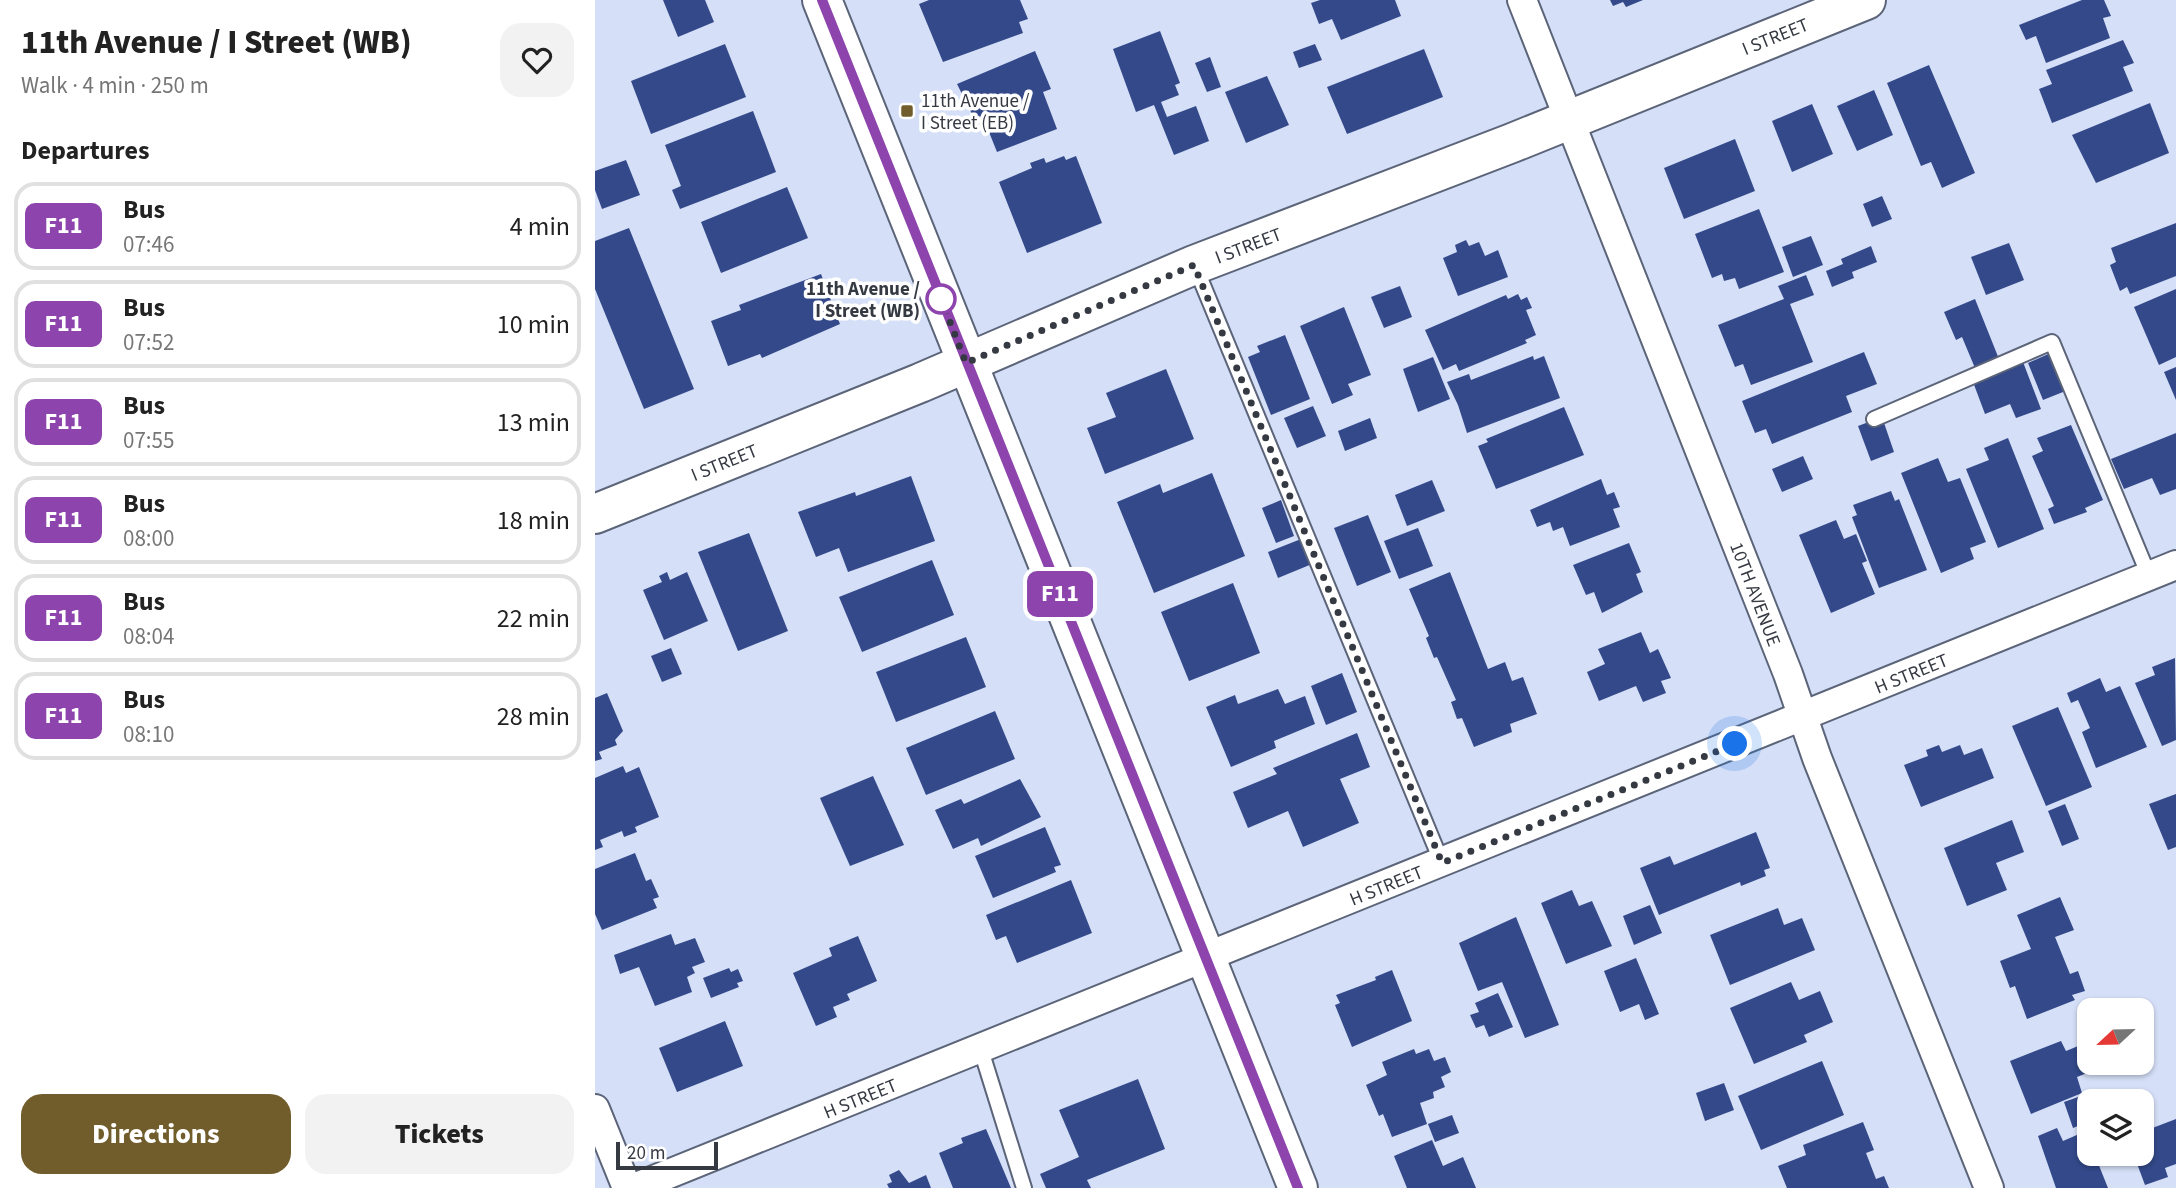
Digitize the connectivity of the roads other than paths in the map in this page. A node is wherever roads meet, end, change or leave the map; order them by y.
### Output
1 (822, 0) edge
2 (1522, 0) edge
3 (1866, 0) edge
4 (1570, 120) junction
5 (1194, 265) junction
6 (966, 363) junction
7 (1874, 419) dead end
8 (595, 514) edge
9 (2176, 565) edge
10 (2149, 576) junction
11 (1803, 716) junction
12 (1442, 863) junction
13 (1207, 958) junction
14 (981, 1050) junction
15 (595, 1109) edge
16 (627, 1188) edge
17 (634, 1188) edge
18 (1024, 1188) edge
19 (1298, 1188) edge
20 (1989, 1188) edge

1 - 6 street
2 - 4 street, 10TH AVENUE
3 - 4 street, I STREET
4 - 5 street, I STREET
4 - 11 street, 10TH AVENUE
5 - 6 street, I STREET
5 - 12 lane
6 - 8 street, I STREET
6 - 13 street
7 - 10 lane
9 - 10 street, H STREET
10 - 11 street, H STREET
11 - 12 street, H STREET
11 - 20 street, 10TH AVENUE
12 - 13 street, H STREET
13 - 14 street, H STREET
13 - 19 street
14 - 17 street, H STREET
14 - 18 lane
15 - 16 street

